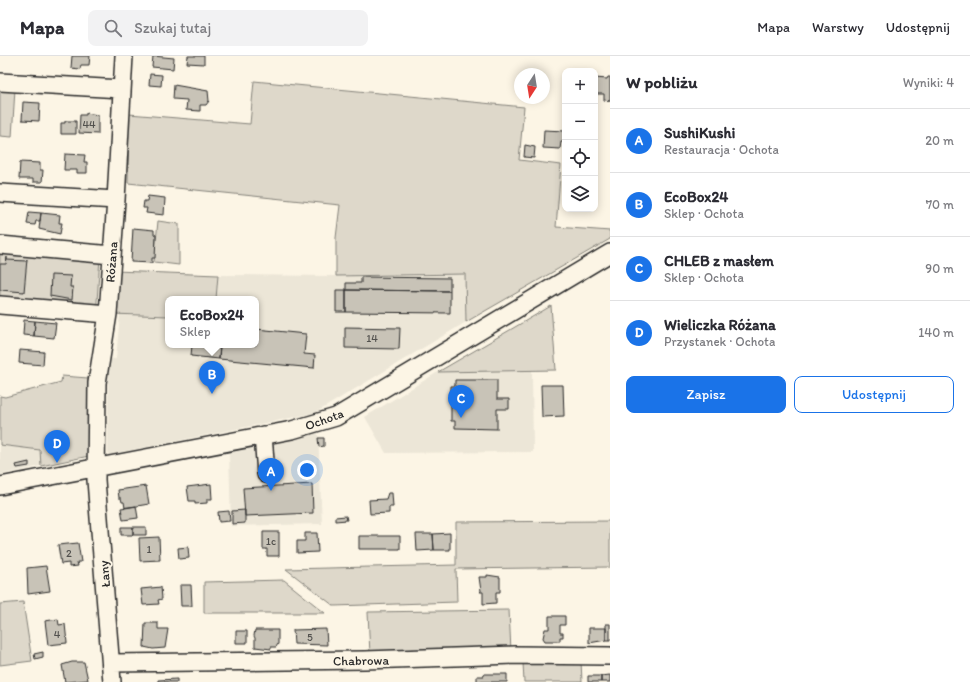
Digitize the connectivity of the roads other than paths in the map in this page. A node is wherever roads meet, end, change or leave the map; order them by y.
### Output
1 (124, 56) edge
2 (0, 82) edge
3 (121, 89) junction
4 (0, 193) edge
5 (116, 200) junction
6 (0, 245) edge
7 (610, 253) edge
8 (112, 256) junction
9 (0, 305) edge
10 (108, 314) junction
11 (263, 435) junction
12 (97, 467) junction
13 (266, 474) dead end
14 (0, 486) edge
15 (610, 656) edge
16 (112, 663) junction
17 (112, 682) edge

1 - 3 street, Różana
2 - 3 street
3 - 5 street, Różana
4 - 5 street
5 - 8 street, Różana
6 - 8 street
7 - 11 street, Ochota
8 - 10 street, Różana
9 - 10 street
10 - 12 street, Różana
11 - 12 street, Ochota
11 - 13 street
12 - 14 street, Ochota
12 - 16 street, Łany
15 - 16 street, Chabrowa
16 - 17 street, Łany

